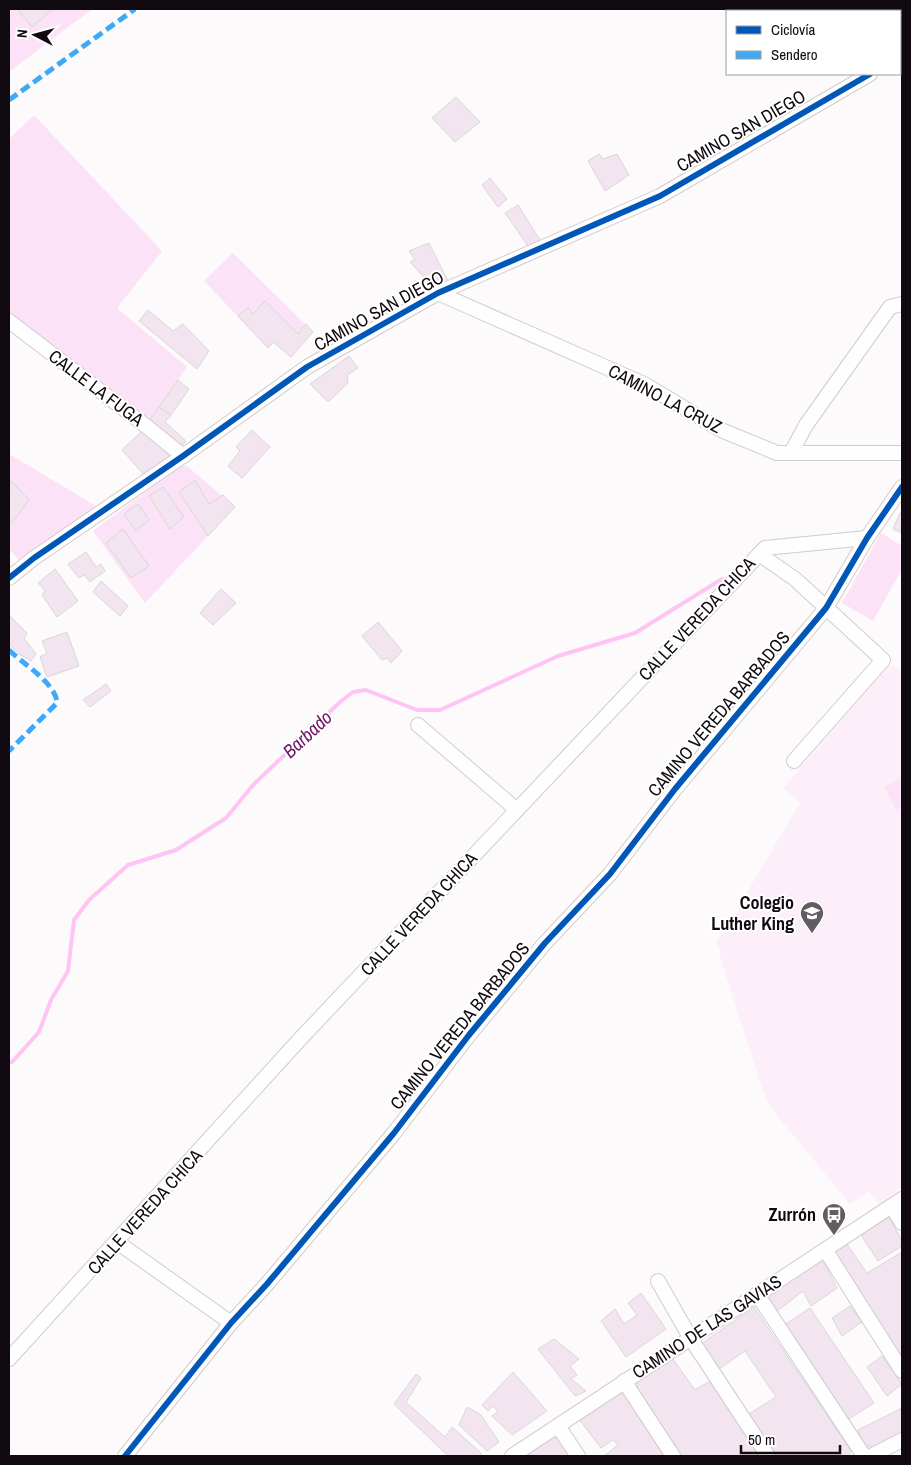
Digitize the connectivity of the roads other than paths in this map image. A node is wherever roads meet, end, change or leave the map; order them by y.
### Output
1 (868, 75) edge
2 (438, 293) junction
3 (902, 304) edge
4 (9, 321) edge
5 (791, 453) junction
6 (902, 453) edge
7 (183, 456) junction
8 (902, 487) edge
9 (867, 538) junction
10 (759, 554) junction
11 (9, 578) edge
12 (826, 608) junction
13 (418, 725) dead end
14 (794, 762) dead end
15 (517, 810) junction
16 (897, 1203) edge
17 (902, 1223) edge
18 (117, 1242) junction
19 (826, 1251) junction
20 (658, 1281) dead end
21 (757, 1294) junction
22 (231, 1324) junction
23 (691, 1338) junction
24 (9, 1360) edge
25 (902, 1370) edge
26 (624, 1381) junction
27 (558, 1426) junction
28 (902, 1440) edge
29 (125, 1456) edge
30 (512, 1456) edge
31 (578, 1456) edge
32 (673, 1456) edge
33 (768, 1456) edge
34 (864, 1456) edge
35 (871, 1456) edge

1 - 2 street, CAMINO SAN DIEGO
2 - 5 street, CAMINO LA CRUZ
2 - 7 street, CAMINO SAN DIEGO
3 - 5 street
4 - 7 street, CALLE LA FUGA
5 - 6 street, CAMINO LA CRUZ
7 - 11 street, CAMINO SAN DIEGO
8 - 9 street, CAMINO VEREDA BARBADOS
9 - 10 street, CALLE VEREDA CHICA
9 - 12 street, CAMINO VEREDA BARBADOS
10 - 12 street
10 - 15 street, CALLE VEREDA CHICA
12 - 14 street
12 - 22 street, CAMINO VEREDA BARBADOS
13 - 15 street
15 - 18 street, CALLE VEREDA CHICA
16 - 17 street
16 - 19 street, CAMINO DE LAS GAVIAS
18 - 22 street
18 - 24 street, CALLE VEREDA CHICA
19 - 21 street, CAMINO DE LAS GAVIAS
19 - 25 street
20 - 23 street
21 - 23 street, CAMINO DE LAS GAVIAS
21 - 34 street
22 - 29 street, CAMINO VEREDA BARBADOS
23 - 26 street, CAMINO DE LAS GAVIAS
23 - 33 street
26 - 27 street, CAMINO DE LAS GAVIAS
26 - 32 street
27 - 30 street, CAMINO DE LAS GAVIAS
27 - 31 street
28 - 35 street

